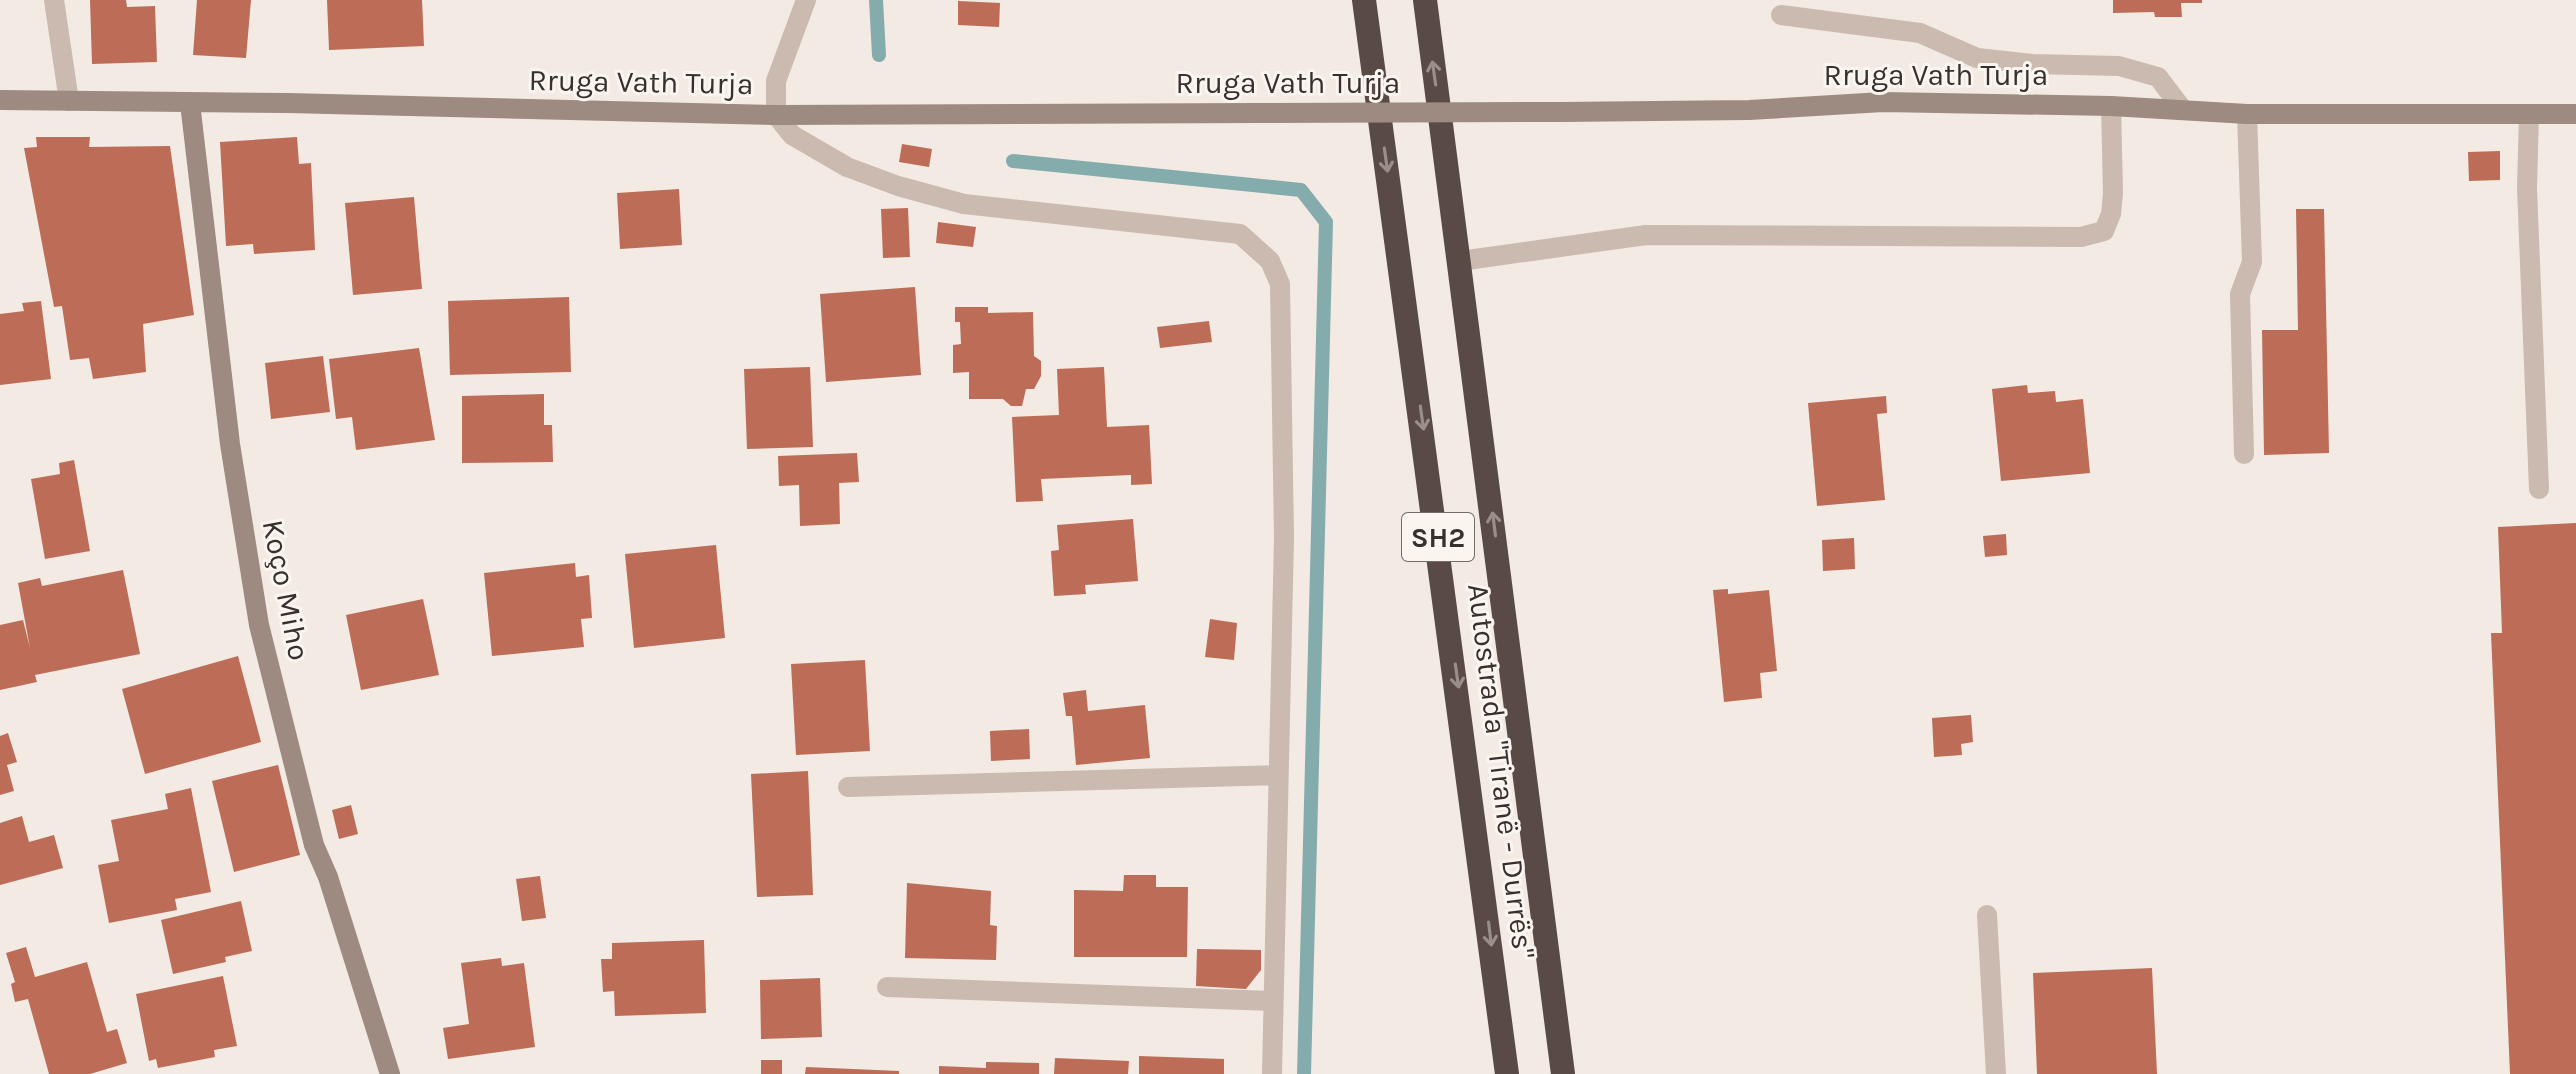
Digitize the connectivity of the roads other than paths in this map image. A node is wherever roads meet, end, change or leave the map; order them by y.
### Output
1 (54, 0) edge
2 (806, 0) edge
3 (1364, 0) edge
4 (1425, 0) edge
5 (1781, 15) dead end
6 (0, 100) edge
7 (69, 101) junction
8 (190, 103) junction
9 (2111, 106) junction
10 (2183, 110) junction
11 (2247, 114) junction
12 (2576, 114) edge
13 (776, 115) junction
14 (2529, 115) junction
15 (1460, 261) junction
16 (2244, 454) dead end
17 (2539, 489) dead end
18 (1277, 775) junction
19 (848, 787) dead end
20 (1987, 915) dead end
21 (887, 987) dead end
22 (1272, 1001) junction
23 (390, 1074) edge
24 (1272, 1074) edge
25 (1507, 1074) edge
26 (1563, 1074) edge
27 (1996, 1074) edge

1 - 7 street
2 - 13 street
3 -> 25 highway, Autostrada "Tiranë - Durrës" / SH2
15 -> 4 highway, Autostrada "Tiranë - Durrës" / SH2
5 - 10 street
6 - 7 street, Rruga Vath Turja
7 - 8 street, Rruga Vath Turja
8 - 13 street, Rruga Vath Turja
8 - 23 street, Koço Miho
9 - 10 street, Rruga Vath Turja
9 - 13 street, Rruga Vath Turja, bridge
9 - 15 street
10 - 11 street, Rruga Vath Turja
11 - 14 street, Rruga Vath Turja
11 - 16 street
12 - 14 street, Rruga Vath Turja
13 - 18 street
14 - 17 street
26 -> 15 highway, Autostrada "Tiranë - Durrës" / SH2
18 - 19 street
18 - 22 street
20 - 27 street
21 - 22 street
22 - 24 street

